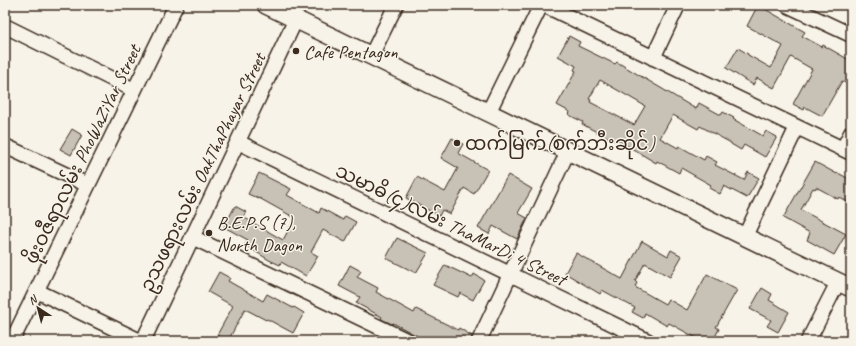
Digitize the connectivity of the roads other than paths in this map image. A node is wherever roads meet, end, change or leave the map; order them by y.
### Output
1 (176, 5) edge
2 (266, 5) edge
3 (396, 5) edge
4 (541, 5) edge
5 (544, 5) edge
6 (678, 5) edge
7 (788, 5) edge
8 (296, 19) junction
9 (5, 26) edge
10 (851, 35) edge
11 (371, 56) junction
12 (653, 58) junction
13 (134, 90) junction
14 (488, 113) junction
15 (797, 127) junction
16 (851, 133) edge
17 (238, 142) junction
18 (5, 146) edge
19 (568, 151) junction
20 (847, 151) edge
21 (88, 185) junction
22 (744, 236) junction
23 (192, 237) junction
24 (510, 274) junction
25 (844, 285) edge
26 (37, 291) junction
27 (12, 341) edge
28 (141, 341) edge
29 (408, 341) edge
30 (479, 341) edge
31 (648, 341) edge
32 (808, 341) edge

1 - 13 street, ဖိုးဝဇီရာလမ်း PhoWaZiYar Street
2 - 8 street
3 - 11 street
4 - 14 street
5 - 12 street
6 - 12 street
7 - 10 street
8 - 11 street
8 - 17 street, ဥသဖရားလမ်း OakThaPhayar Street
9 - 13 street
11 - 14 street
12 - 15 street
13 - 21 street, ဖိုးဝဇီရာလမ်း PhoWaZiYar Street
14 - 19 street
15 - 20 street
15 - 22 street
16 - 20 street
17 - 23 street, ဥသဖရားလမ်း OakThaPhayar Street
17 - 24 street, သမာဓိ(၄)လမ်း ThaMarDi 4 Street
18 - 21 street
19 - 22 street
19 - 24 street
21 - 26 street, ဖိုးဝဇီရာလမ်း PhoWaZiYar Street
22 - 25 street
23 - 28 street, ဥသဖရားလမ်း OakThaPhayar Street
23 - 29 street
24 - 30 street
24 - 31 street, သမာဓိ(၄)လမ်း ThaMarDi 4 Street
25 - 32 street
26 - 27 street, ဖိုးဝဇီရာလမ်း PhoWaZiYar Street
26 - 28 street

